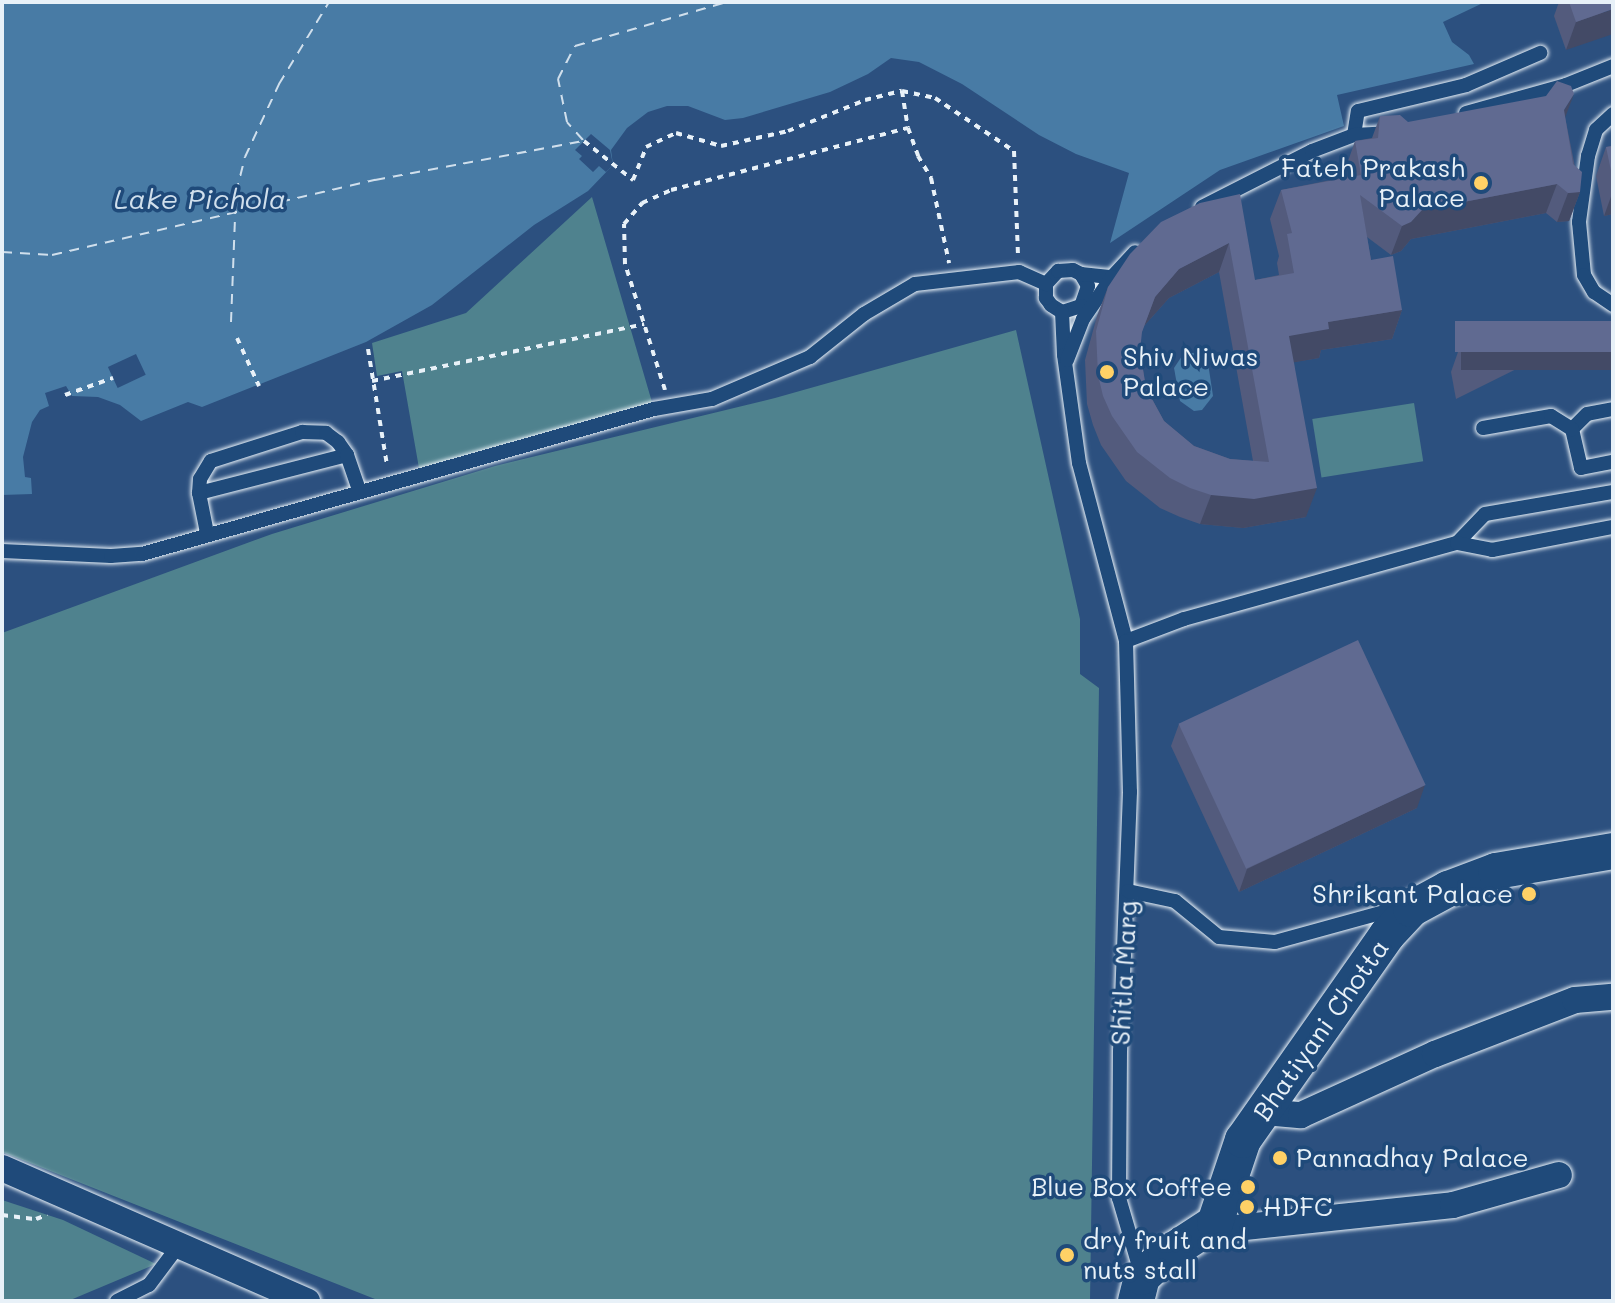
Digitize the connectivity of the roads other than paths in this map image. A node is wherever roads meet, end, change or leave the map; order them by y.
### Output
1 (1540, 53) dead end
2 (1613, 66) edge
3 (1613, 114) edge
4 (1446, 118) edge
5 (1401, 131) edge
6 (1354, 135) junction
7 (1193, 213) edge
8 (1141, 245) edge
9 (1081, 274) junction
10 (1112, 277) junction
11 (1046, 284) junction
12 (1613, 305) edge
13 (1062, 312) junction
14 (1066, 364) junction
15 (1613, 409) edge
16 (1483, 428) dead end
17 (1572, 429) junction
18 (347, 455) junction
19 (1613, 462) edge
20 (359, 490) junction
21 (1613, 492) edge
22 (199, 493) junction
23 (1613, 527) edge
24 (207, 533) junction
25 (1457, 543) junction
26 (2, 551) edge
27 (1126, 641) junction
28 (1613, 851) edge
29 (1128, 891) junction
30 (1411, 909) junction
31 (1613, 997) edge
32 (1264, 1112) junction
33 (2, 1168) edge
34 (1559, 1175) dead end
35 (1207, 1231) junction
36 (179, 1245) junction
37 (1139, 1289) edge
38 (117, 1301) edge
39 (307, 1301) edge

1 - 6 lane
2 - 4 lane
3 - 12 lane
5 - 6 lane
6 - 7 lane
8 - 10 lane
9 - 10 lane
9 - 11 lane
9 - 13 lane
10 - 14 lane
11 - 13 lane
11 - 20 lane
13 - 14 lane, Shitla Marg
14 - 27 lane, Shitla Marg
15 - 17 lane
16 - 17 lane
17 - 19 lane
18 - 20 lane
18 - 22 lane
18 - 22 lane
20 - 24 lane
21 - 25 lane
22 - 24 lane
23 - 25 lane
24 - 26 lane
25 - 27 lane
27 - 29 lane, Shitla Marg
28 - 30 main road, Bhatiyani Chotta
29 - 30 lane
29 - 37 lane, Shitla Marg
30 - 32 main road, Bhatiyani Chotta
31 - 32 street
32 - 35 main road, Bhatiyani Chotta
33 - 36 street
34 - 35 street
35 - 37 main road
36 - 38 lane
36 - 39 street

